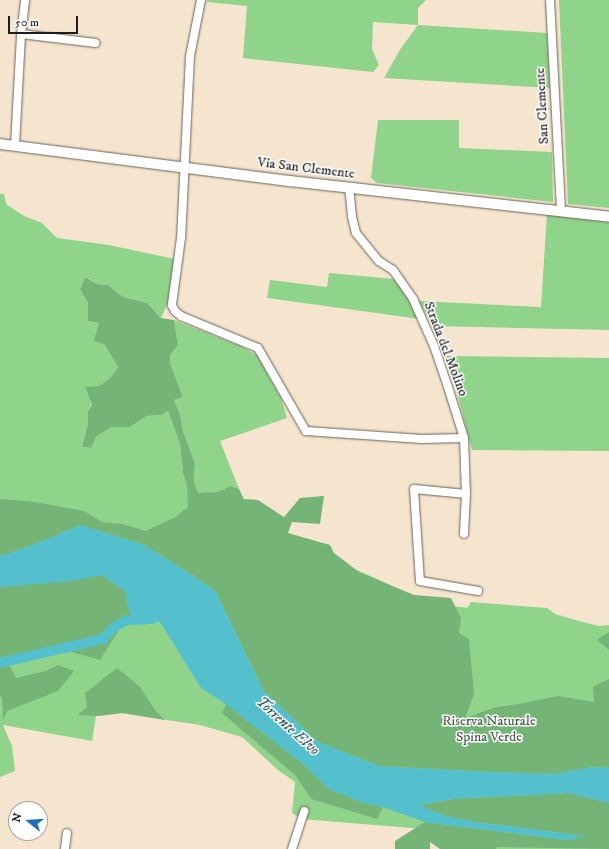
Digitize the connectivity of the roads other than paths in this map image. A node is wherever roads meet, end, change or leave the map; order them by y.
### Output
1 (25, 0) edge
2 (201, 0) edge
3 (550, 0) edge
4 (21, 34) junction
5 (95, 43) dead end
6 (0, 144) edge
7 (15, 146) junction
8 (185, 166) junction
9 (349, 187) junction
10 (561, 212) junction
11 (609, 216) edge
12 (464, 438) junction
13 (466, 494) junction
14 (464, 534) dead end
15 (478, 590) dead end
16 (304, 811) dead end
17 (67, 833) dead end
18 (65, 849) edge
19 (292, 849) edge

1 - 4 street
2 - 8 street
3 - 10 street, San Clemente
4 - 5 street
4 - 7 street
6 - 7 street, Via San Clemente
7 - 8 street, Via San Clemente
8 - 9 street, Via San Clemente
8 - 12 street
9 - 10 street, Via San Clemente
9 - 12 street, Strada del Molino
10 - 11 street, Via San Clemente
12 - 13 street, Strada del Molino
13 - 14 street, Strada del Molino
13 - 15 street
16 - 19 street
17 - 18 street

